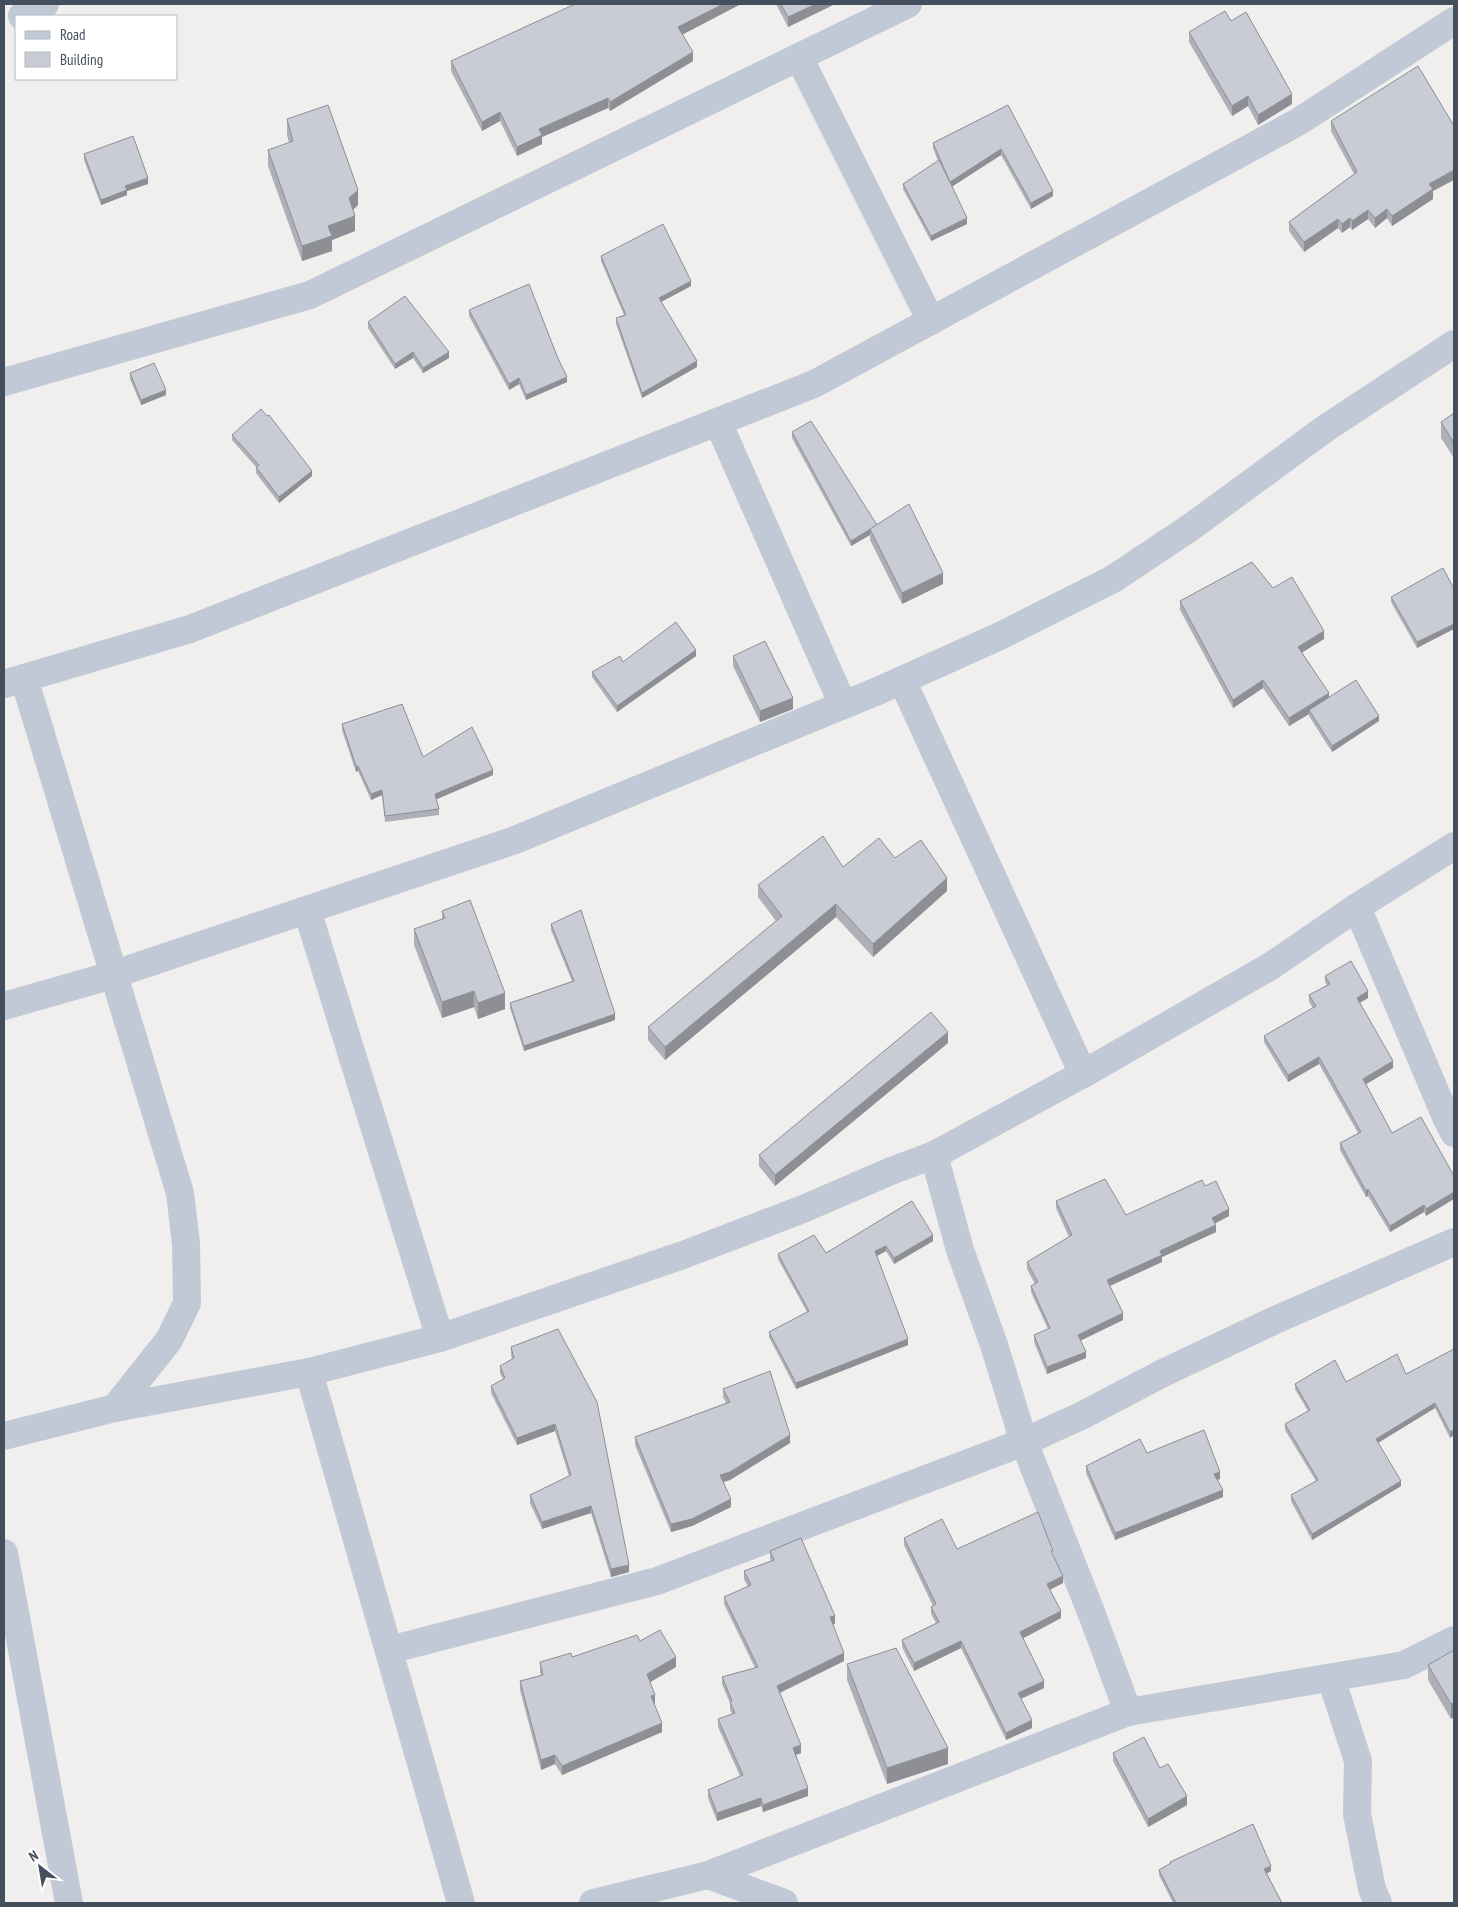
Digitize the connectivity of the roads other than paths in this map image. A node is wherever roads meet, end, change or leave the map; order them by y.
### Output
1 (45, 4) edge
2 (908, 4) edge
3 (24, 15) edge
4 (1454, 21) edge
5 (799, 57) junction
6 (931, 321) junction
7 (1454, 345) edge
8 (4, 382) edge
9 (718, 422) junction
10 (902, 680) junction
11 (14, 681) edge
12 (843, 705) junction
13 (1454, 846) edge
14 (1357, 907) junction
15 (307, 910) junction
16 (114, 974) junction
17 (4, 1006) edge
18 (1083, 1074) junction
19 (1454, 1133) edge
20 (934, 1155) junction
21 (1454, 1242) edge
22 (440, 1338) junction
23 (309, 1372) junction
24 (115, 1408) junction
25 (4, 1436) edge
26 (1024, 1442) junction
27 (4, 1553) edge
28 (1454, 1640) edge
29 (389, 1650) junction
30 (1331, 1678) junction
31 (1128, 1712) junction
32 (708, 1875) junction
33 (69, 1903) edge
34 (461, 1903) edge
35 (593, 1903) edge
36 (784, 1903) edge
37 (1378, 1903) edge

1 - 3 street
2 - 5 street
4 - 6 street
5 - 6 street
5 - 8 street
6 - 9 street
7 - 10 street
9 - 11 street
9 - 12 street
10 - 12 street
10 - 18 street
11 - 16 street
12 - 15 street
13 - 14 street
14 - 18 street
14 - 19 street
15 - 16 street
15 - 22 street
16 - 17 street
16 - 24 street
18 - 20 street
20 - 22 street
20 - 26 street
21 - 26 street
22 - 23 street
23 - 24 street
23 - 29 street
24 - 25 street
26 - 29 street
26 - 31 street
27 - 33 street
28 - 30 street
29 - 34 street
30 - 31 street
30 - 37 street
31 - 32 street
32 - 35 street
32 - 36 street

